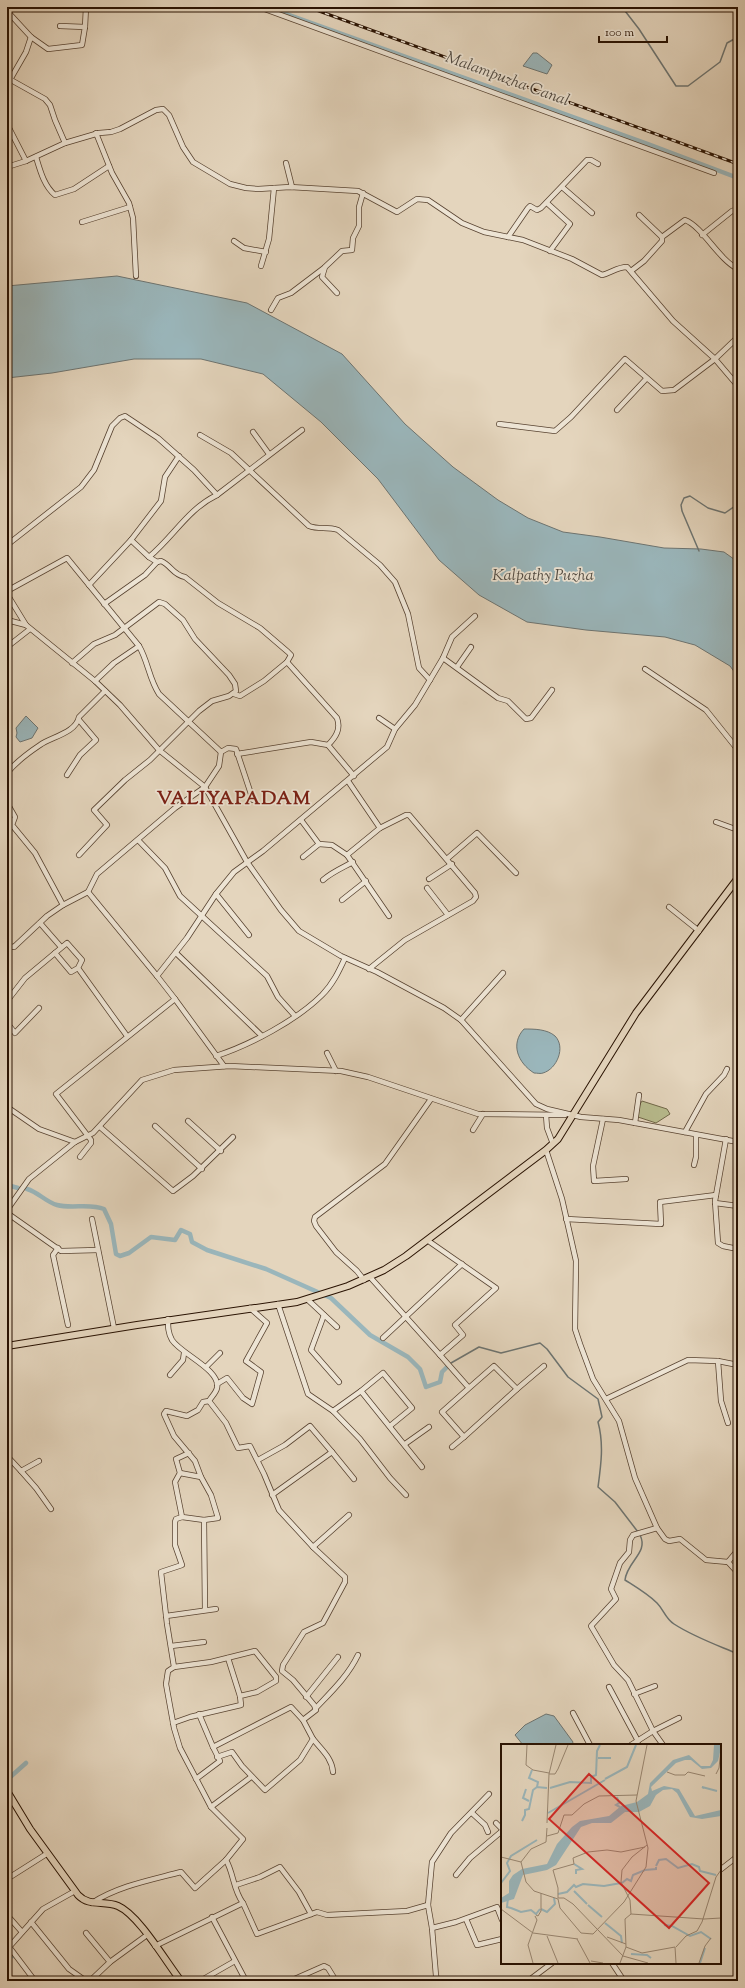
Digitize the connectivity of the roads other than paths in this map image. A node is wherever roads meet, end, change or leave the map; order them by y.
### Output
1 (86, 7) edge
2 (259, 7) edge
3 (7, 11) edge
4 (60, 26) dead end
5 (85, 27) junction
6 (32, 38) junction
7 (11, 80) junction
8 (7, 85) edge
9 (7, 124) edge
10 (96, 134) junction
11 (65, 143) junction
12 (36, 157) junction
13 (26, 161) junction
14 (286, 164) dead end
15 (598, 164) dead end
16 (109, 166) junction
17 (7, 167) edge
18 (714, 173) dead end
19 (292, 187) junction
20 (562, 187) junction
21 (274, 188) junction
22 (363, 193) junction
23 (547, 203) junction
24 (130, 207) junction
25 (738, 209) edge
26 (592, 214) dead end
27 (639, 215) dead end
28 (82, 222) dead end
29 (702, 235) junction
30 (508, 237) junction
31 (662, 237) junction
32 (234, 241) dead end
33 (550, 251) junction
34 (266, 252) junction
35 (261, 266) dead end
36 (325, 267) junction
37 (738, 269) edge
38 (630, 271) junction
39 (136, 276) dead end
40 (337, 293) dead end
41 (271, 310) dead end
42 (738, 336) edge
43 (715, 359) junction
44 (646, 379) junction
45 (738, 386) edge
46 (617, 410) dead end
47 (499, 424) dead end
48 (302, 430) dead end
49 (252, 432) dead end
50 (200, 435) dead end
51 (269, 454) junction
52 (178, 456) junction
53 (250, 469) junction
54 (217, 495) junction
55 (130, 540) junction
56 (7, 545) edge
57 (150, 556) junction
58 (157, 562) junction
59 (89, 585) junction
60 (7, 591) edge
61 (7, 594) edge
62 (104, 604) junction
63 (475, 616) dead end
64 (7, 620) edge
65 (28, 627) junction
66 (125, 627) junction
67 (139, 646) junction
68 (7, 647) edge
69 (471, 647) dead end
70 (443, 658) junction
71 (287, 662) junction
72 (72, 663) junction
73 (457, 668) junction
74 (645, 669) dead end
75 (430, 680) junction
76 (95, 681) junction
77 (552, 690) dead end
78 (105, 691) junction
79 (234, 694) junction
80 (379, 718) dead end
81 (78, 720) junction
82 (187, 721) junction
83 (395, 729) junction
84 (328, 745) junction
85 (159, 750) junction
86 (738, 750) edge
87 (221, 752) junction
88 (238, 754) junction
89 (7, 773) edge
90 (67, 775) dead end
91 (354, 776) junction
92 (348, 781) junction
93 (204, 787) junction
94 (253, 800) dead end
95 (7, 803) edge
96 (301, 820) junction
97 (716, 822) dead end
98 (380, 828) junction
99 (738, 830) edge
100 (138, 840) junction
101 (319, 844) junction
102 (79, 855) dead end
103 (347, 855) junction
104 (303, 857) dead end
105 (448, 858) junction
106 (247, 862) junction
107 (353, 862) junction
108 (452, 864) junction
109 (516, 873) dead end
110 (738, 878) edge
111 (429, 879) dead end
112 (323, 880) dead end
113 (366, 881) junction
114 (427, 888) dead end
115 (88, 892) junction
116 (216, 894) junction
117 (342, 900) dead end
118 (63, 905) junction
119 (669, 907) dead end
120 (202, 915) junction
121 (448, 915) junction
122 (389, 916) dead end
123 (40, 923) junction
124 (699, 931) junction
125 (249, 935) dead end
126 (7, 946) edge
127 (61, 947) junction
128 (55, 953) junction
129 (176, 953) junction
130 (345, 958) junction
131 (78, 968) junction
132 (369, 969) junction
133 (503, 973) dead end
134 (157, 976) junction
135 (175, 999) junction
136 (7, 1002) edge
137 (39, 1008) dead end
138 (295, 1016) junction
139 (461, 1020) junction
140 (7, 1023) edge
141 (127, 1036) junction
142 (262, 1036) junction
143 (327, 1053) dead end
144 (216, 1056) junction
145 (224, 1066) junction
146 (727, 1069) dead end
147 (336, 1071) junction
148 (638, 1095) dead end
149 (431, 1100) junction
150 (7, 1107) edge
151 (482, 1114) junction
152 (546, 1115) junction
153 (573, 1115) junction
154 (603, 1119) junction
155 (188, 1121) dead end
156 (635, 1123) junction
157 (100, 1126) junction
158 (156, 1126) dead end
159 (473, 1130) dead end
160 (685, 1132) junction
161 (88, 1135) junction
162 (696, 1135) junction
163 (233, 1137) dead end
164 (726, 1139) junction
165 (75, 1142) junction
166 (738, 1142) edge
167 (553, 1144) junction
168 (546, 1150) junction
169 (220, 1151) junction
170 (80, 1157) dead end
171 (694, 1165) dead end
172 (738, 1165) edge
173 (202, 1169) junction
174 (736, 1172) dead end
175 (626, 1180) dead end
176 (716, 1195) junction
177 (715, 1204) junction
178 (737, 1208) edge
179 (7, 1210) edge
180 (7, 1213) edge
181 (92, 1219) dead end
182 (566, 1219) junction
183 (427, 1240) junction
184 (58, 1248) junction
185 (737, 1249) edge
186 (98, 1250) junction
187 (462, 1264) junction
188 (367, 1279) junction
189 (307, 1298) junction
190 (278, 1304) junction
191 (250, 1308) junction
192 (324, 1314) junction
193 (406, 1317) junction
194 (168, 1320) junction
195 (68, 1325) dead end
196 (337, 1327) dead end
197 (114, 1328) junction
198 (383, 1338) dead end
199 (7, 1346) edge
200 (184, 1353) junction
201 (220, 1353) dead end
202 (440, 1355) junction
203 (718, 1361) junction
204 (738, 1365) edge
205 (544, 1366) dead end
206 (206, 1367) junction
207 (170, 1375) dead end
208 (339, 1382) dead end
209 (218, 1384) junction
210 (469, 1388) junction
211 (516, 1390) junction
212 (361, 1391) junction
213 (606, 1399) junction
214 (209, 1401) junction
215 (333, 1411) junction
216 (728, 1423) dead end
217 (390, 1426) junction
218 (428, 1426) dead end
219 (464, 1437) junction
220 (404, 1444) junction
221 (452, 1447) dead end
222 (332, 1452) junction
223 (188, 1453) junction
224 (7, 1456) edge
225 (258, 1460) junction
226 (39, 1461) dead end
227 (422, 1467) dead end
228 (21, 1471) junction
229 (180, 1473) junction
230 (201, 1477) junction
231 (354, 1479) dead end
232 (272, 1495) junction
233 (406, 1495) dead end
234 (51, 1509) dead end
235 (349, 1515) dead end
236 (182, 1517) junction
237 (204, 1520) junction
238 (657, 1528) junction
239 (313, 1547) junction
240 (738, 1550) edge
241 (728, 1562) junction
242 (738, 1573) edge
243 (216, 1609) dead end
244 (205, 1610) junction
245 (166, 1616) junction
246 (204, 1642) dead end
247 (171, 1646) junction
248 (358, 1655) dead end
249 (338, 1657) dead end
250 (228, 1658) junction
251 (174, 1667) junction
252 (654, 1686) dead end
253 (609, 1687) dead end
254 (634, 1694) junction
255 (240, 1696) junction
256 (306, 1697) junction
257 (315, 1709) junction
258 (573, 1713) dead end
259 (199, 1714) junction
260 (679, 1718) dead end
261 (304, 1720) junction
262 (173, 1724) junction
263 (653, 1731) junction
264 (313, 1739) junction
265 (638, 1741) junction
266 (589, 1744) edge
267 (633, 1744) edge
268 (662, 1744) edge
269 (213, 1746) junction
270 (218, 1757) junction
271 (333, 1772) dead end
272 (251, 1777) junction
273 (196, 1779) junction
274 (7, 1791) edge
275 (489, 1794) dead end
276 (211, 1808) junction
277 (472, 1813) junction
278 (496, 1824) dead end
279 (501, 1829) edge
280 (501, 1831) edge
281 (488, 1832) dead end
282 (48, 1853) junction
283 (738, 1856) edge
284 (226, 1860) junction
285 (721, 1869) edge
286 (456, 1875) dead end
287 (7, 1879) edge
288 (236, 1885) junction
289 (75, 1891) junction
290 (92, 1903) junction
291 (243, 1903) junction
292 (428, 1905) junction
293 (500, 1906) edge
294 (311, 1914) junction
295 (7, 1915) edge
296 (212, 1917) junction
297 (466, 1919) junction
298 (31, 1922) junction
299 (432, 1928) junction
300 (22, 1932) junction
301 (86, 1932) dead end
302 (147, 1935) junction
303 (501, 1939) edge
304 (8, 1945) edge
305 (155, 1946) junction
306 (235, 1961) junction
307 (110, 1962) junction
308 (551, 1964) edge
309 (613, 1964) edge
310 (35, 1981) edge
311 (86, 1981) edge
312 (90, 1981) edge
313 (181, 1981) edge
314 (200, 1981) edge
315 (246, 1981) edge
316 (290, 1981) edge
317 (336, 1981) edge
318 (439, 1981) edge
319 (528, 1981) edge
320 (624, 1981) edge

1 - 5 street
2 - 18 street
3 - 6 street
4 - 5 street
5 - 6 street
6 - 7 street
7 - 8 street
7 - 11 street
9 - 13 street
10 - 11 street
10 - 16 street
10 - 21 street
11 - 12 street
12 - 13 street
12 - 16 street
13 - 17 street
14 - 19 street
15 - 20 street
16 - 24 street
19 - 21 street
19 - 22 street
20 - 23 street
20 - 26 street
21 - 34 street
22 - 30 street
22 - 36 street
23 - 30 street
23 - 33 street
24 - 28 street
24 - 39 street
25 - 29 street
27 - 31 street
29 - 31 street
29 - 37 street
30 - 33 street
31 - 38 street
32 - 34 street
33 - 38 street
34 - 35 street
36 - 40 street
36 - 41 street
38 - 43 street
42 - 43 street
43 - 44 street
43 - 45 street
44 - 46 street
44 - 47 street
48 - 51 street
49 - 51 street
50 - 53 street
51 - 53 street
52 - 54 street
52 - 55 street
52 - 56 street
53 - 54 street
53 - 75 street
54 - 57 street
55 - 57 street
55 - 59 street
57 - 58 street
58 - 62 street
58 - 71 street
59 - 60 street
59 - 62 street
61 - 65 street
62 - 66 street
63 - 70 street
64 - 65 street
65 - 68 street
65 - 72 street
66 - 67 street
66 - 72 street
66 - 79 street
67 - 76 street
67 - 82 street
69 - 73 street
70 - 73 street
70 - 75 street
71 - 79 street
71 - 84 street
72 - 76 street
73 - 77 street
74 - 86 street
75 - 83 street
76 - 78 street
78 - 81 street
78 - 85 street
79 - 82 street
80 - 83 street
81 - 89 street
81 - 90 street
82 - 85 street
82 - 87 street
83 - 91 street
84 - 88 street
84 - 91 street
85 - 93 street
85 - 102 street
87 - 88 street
87 - 93 street
88 - 94 street
91 - 92 street
92 - 96 street
92 - 98 street
93 - 100 street
93 - 106 street
95 - 118 street
96 - 101 street
96 - 106 street
97 - 99 street
98 - 103 street
98 - 105 street
100 - 115 street
100 - 120 street
101 - 103 street
101 - 104 street
103 - 107 street
105 - 108 street
105 - 109 street
106 - 116 street
106 - 130 street
107 - 112 street
107 - 113 street
108 - 111 street
108 - 121 street
110 - 124 main road
113 - 117 street
113 - 122 street
114 - 121 street
115 - 118 street
115 - 134 street
116 - 120 street
116 - 125 street
118 - 123 street
119 - 124 street
120 - 129 street
120 - 138 street
121 - 132 street
123 - 126 street
123 - 127 street
124 - 153 main road
127 - 128 street
127 - 131 street
128 - 131 street
128 - 136 street
129 - 134 street
129 - 142 street
130 - 132 street
130 - 138 street
131 - 141 street
132 - 139 street
133 - 139 street
134 - 135 street
135 - 141 street
135 - 144 street
137 - 140 street
138 - 142 street
139 - 153 street
141 - 161 street
142 - 144 street
143 - 147 street
144 - 145 street
145 - 147 street
145 - 157 street
146 - 160 street
147 - 149 street
148 - 156 street
149 - 151 street
149 - 188 street
150 - 165 street
151 - 152 street
151 - 159 street
152 - 153 street
152 - 167 street
153 - 154 street
153 - 167 main road
154 - 156 street
154 - 175 street
155 - 169 street
156 - 160 street
157 - 161 street
157 - 173 street
158 - 173 street
160 - 162 street
161 - 165 street
161 - 170 street
162 - 164 street
162 - 171 street
163 - 169 street
164 - 166 street
164 - 176 street
165 - 179 street
167 - 168 main road
168 - 182 street
168 - 183 main road
169 - 173 street
172 - 174 street
176 - 177 street
176 - 182 street
177 - 178 street
177 - 185 street
178 - 185 street
180 - 184 street
181 - 186 street
182 - 213 street
183 - 187 street
183 - 188 main road
184 - 186 street
184 - 195 street
186 - 197 street
187 - 193 street
187 - 202 street
188 - 189 main road
188 - 193 street
189 - 190 main road
189 - 192 street
190 - 191 main road
190 - 215 street
191 - 194 main road
191 - 209 street
192 - 196 street
192 - 208 street
193 - 198 street
193 - 202 street
194 - 197 main road
194 - 200 street
197 - 199 main road
200 - 206 street
200 - 207 street
201 - 206 street
202 - 210 street
203 - 204 street
203 - 213 street
203 - 216 street
205 - 211 street
206 - 209 street
209 - 214 street
210 - 211 street
210 - 219 street
211 - 219 street
212 - 215 street
212 - 217 street
212 - 217 street
213 - 238 street
214 - 223 street
214 - 225 street
215 - 233 street
217 - 220 street
218 - 220 street
219 - 221 street
220 - 227 street
222 - 225 street
222 - 231 street
222 - 232 street
223 - 229 street
223 - 230 street
224 - 228 street
225 - 232 street
226 - 228 street
228 - 234 street
229 - 230 street
229 - 236 street
230 - 237 street
232 - 239 street
235 - 239 street
236 - 237 street
236 - 245 street
237 - 244 street
238 - 241 street
238 - 254 street
239 - 256 street
240 - 241 street
241 - 242 street
243 - 244 street
244 - 245 street
245 - 247 street
246 - 247 street
247 - 251 street
248 - 257 street
249 - 256 street
250 - 251 street
250 - 255 street
250 - 255 street
251 - 262 street
252 - 254 street
253 - 265 street
254 - 263 street
255 - 259 street
256 - 257 street
257 - 261 street
258 - 266 street
259 - 262 street
259 - 269 street
260 - 263 street
261 - 264 street
261 - 269 street
262 - 273 street
263 - 265 street
263 - 268 street
264 - 271 street
264 - 272 street
265 - 267 street
269 - 270 street
270 - 272 street
270 - 273 street
272 - 276 street
273 - 276 street
274 - 282 main road
275 - 277 street
276 - 284 street
277 - 281 street
277 - 292 street
278 - 279 street
280 - 286 street
282 - 287 street
282 - 289 main road
283 - 285 street
284 - 288 street
284 - 290 street
288 - 291 street
288 - 294 street
289 - 290 main road
289 - 298 street
290 - 302 main road
291 - 294 street
291 - 296 street
292 - 294 street
292 - 299 street
293 - 297 street
295 - 300 street
296 - 305 street
296 - 306 street
297 - 299 street
297 - 303 street
298 - 300 street
298 - 311 street
299 - 318 street
300 - 304 street
301 - 307 street
302 - 305 main road
302 - 307 street
304 - 310 street
305 - 313 main road
306 - 314 street
306 - 315 street
307 - 312 street
308 - 319 street
309 - 320 street
316 - 317 street

